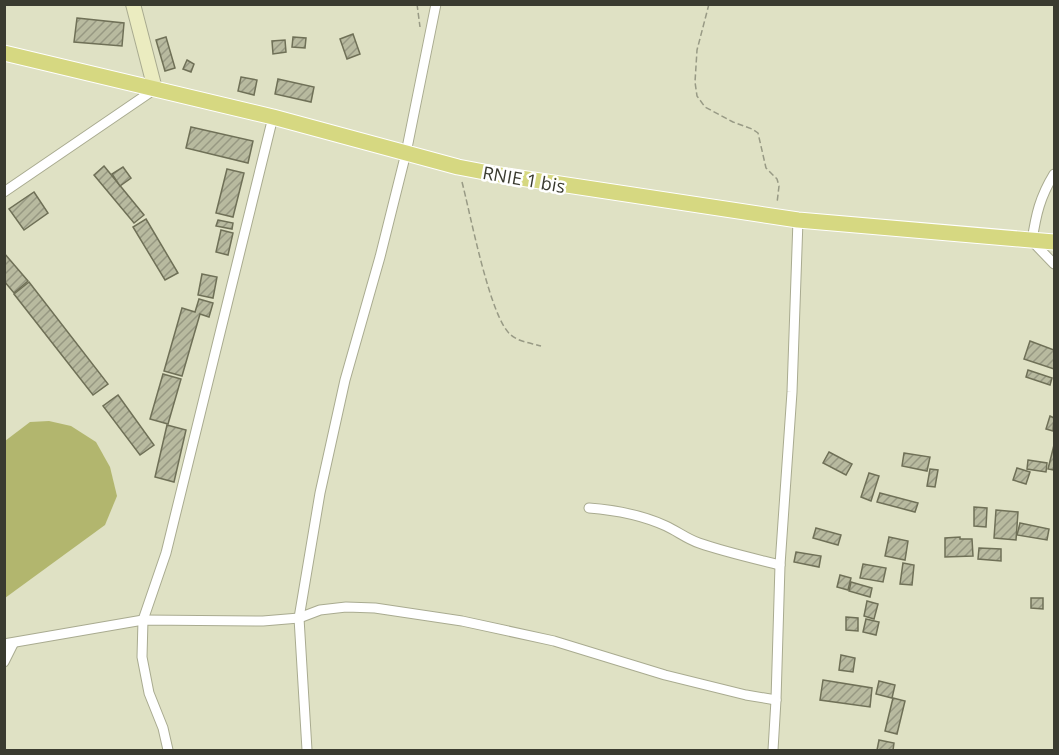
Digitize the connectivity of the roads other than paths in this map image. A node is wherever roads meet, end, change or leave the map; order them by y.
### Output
1 (133, 4) edge
2 (436, 4) edge
3 (4, 53) edge
4 (154, 89) junction
5 (273, 117) junction
6 (406, 153) junction
7 (1054, 174) edge
8 (4, 192) edge
9 (798, 220) junction
10 (1032, 241) junction
11 (1054, 242) edge
12 (1054, 264) edge
13 (589, 508) dead end
14 (780, 565) junction
15 (299, 618) junction
16 (143, 620) junction
17 (9, 644) edge
18 (4, 662) edge
19 (776, 699) junction
20 (168, 750) edge
21 (307, 750) edge
22 (772, 750) edge

1 - 4 street
2 - 6 street
3 - 4 main road, RNIE 1 bis
4 - 5 main road, RNIE 1 bis
4 - 8 street
5 - 6 main road, RNIE 1 bis
5 - 16 street
6 - 9 main road, RNIE 1 bis
6 - 15 street
7 - 10 street
9 - 10 main road, RNIE 1 bis
9 - 14 street
10 - 11 main road, RNIE 1 bis
10 - 12 street
13 - 14 street
14 - 19 street
15 - 16 street
15 - 19 street
15 - 21 street
16 - 17 street
16 - 20 street
17 - 18 street
19 - 22 street

